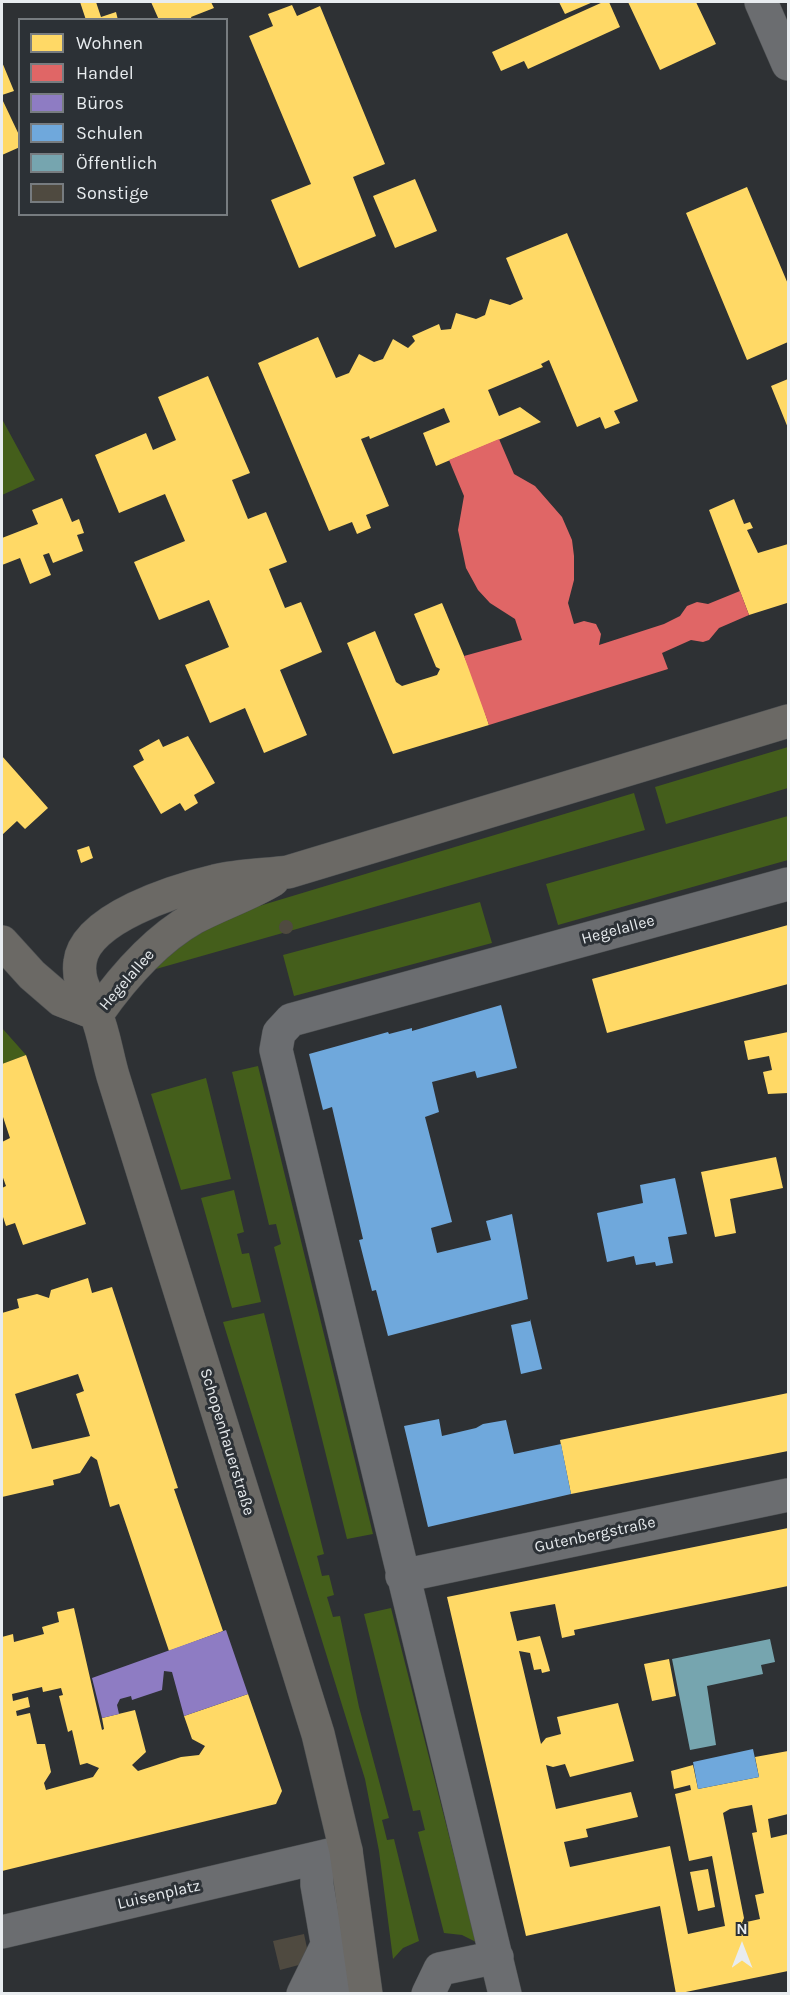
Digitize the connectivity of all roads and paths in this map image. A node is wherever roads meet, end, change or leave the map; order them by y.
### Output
1 (761, 2) edge
2 (789, 64) edge
3 (789, 721) edge
4 (288, 872) junction
5 (789, 884) edge
6 (2, 942) edge
7 (97, 1014) junction
8 (789, 1495) edge
9 (402, 1576) junction
10 (331, 1854) junction
11 (2, 1932) edge
12 (327, 1945) junction
13 (495, 1950) junction
14 (515, 1990) edge
15 (303, 1994) edge
16 (336, 1994) edge
17 (366, 1994) edge
18 (428, 1994) edge

1 - 2 street
3 - 4 main road, Hegelallee
4 - 7 main road, Hegelallee
4 - 7 main road, Hegelallee
5 - 9 street, Hegelallee
6 - 7 main road
7 - 10 main road, Schopenhauerstraße
8 - 9 street, Gutenbergstraße
9 - 13 street
10 - 11 street, Luisenplatz
10 - 12 street
10 - 17 main road, Schopenhauerstraße
12 - 15 street
12 - 16 street
13 - 14 street
13 - 18 street

